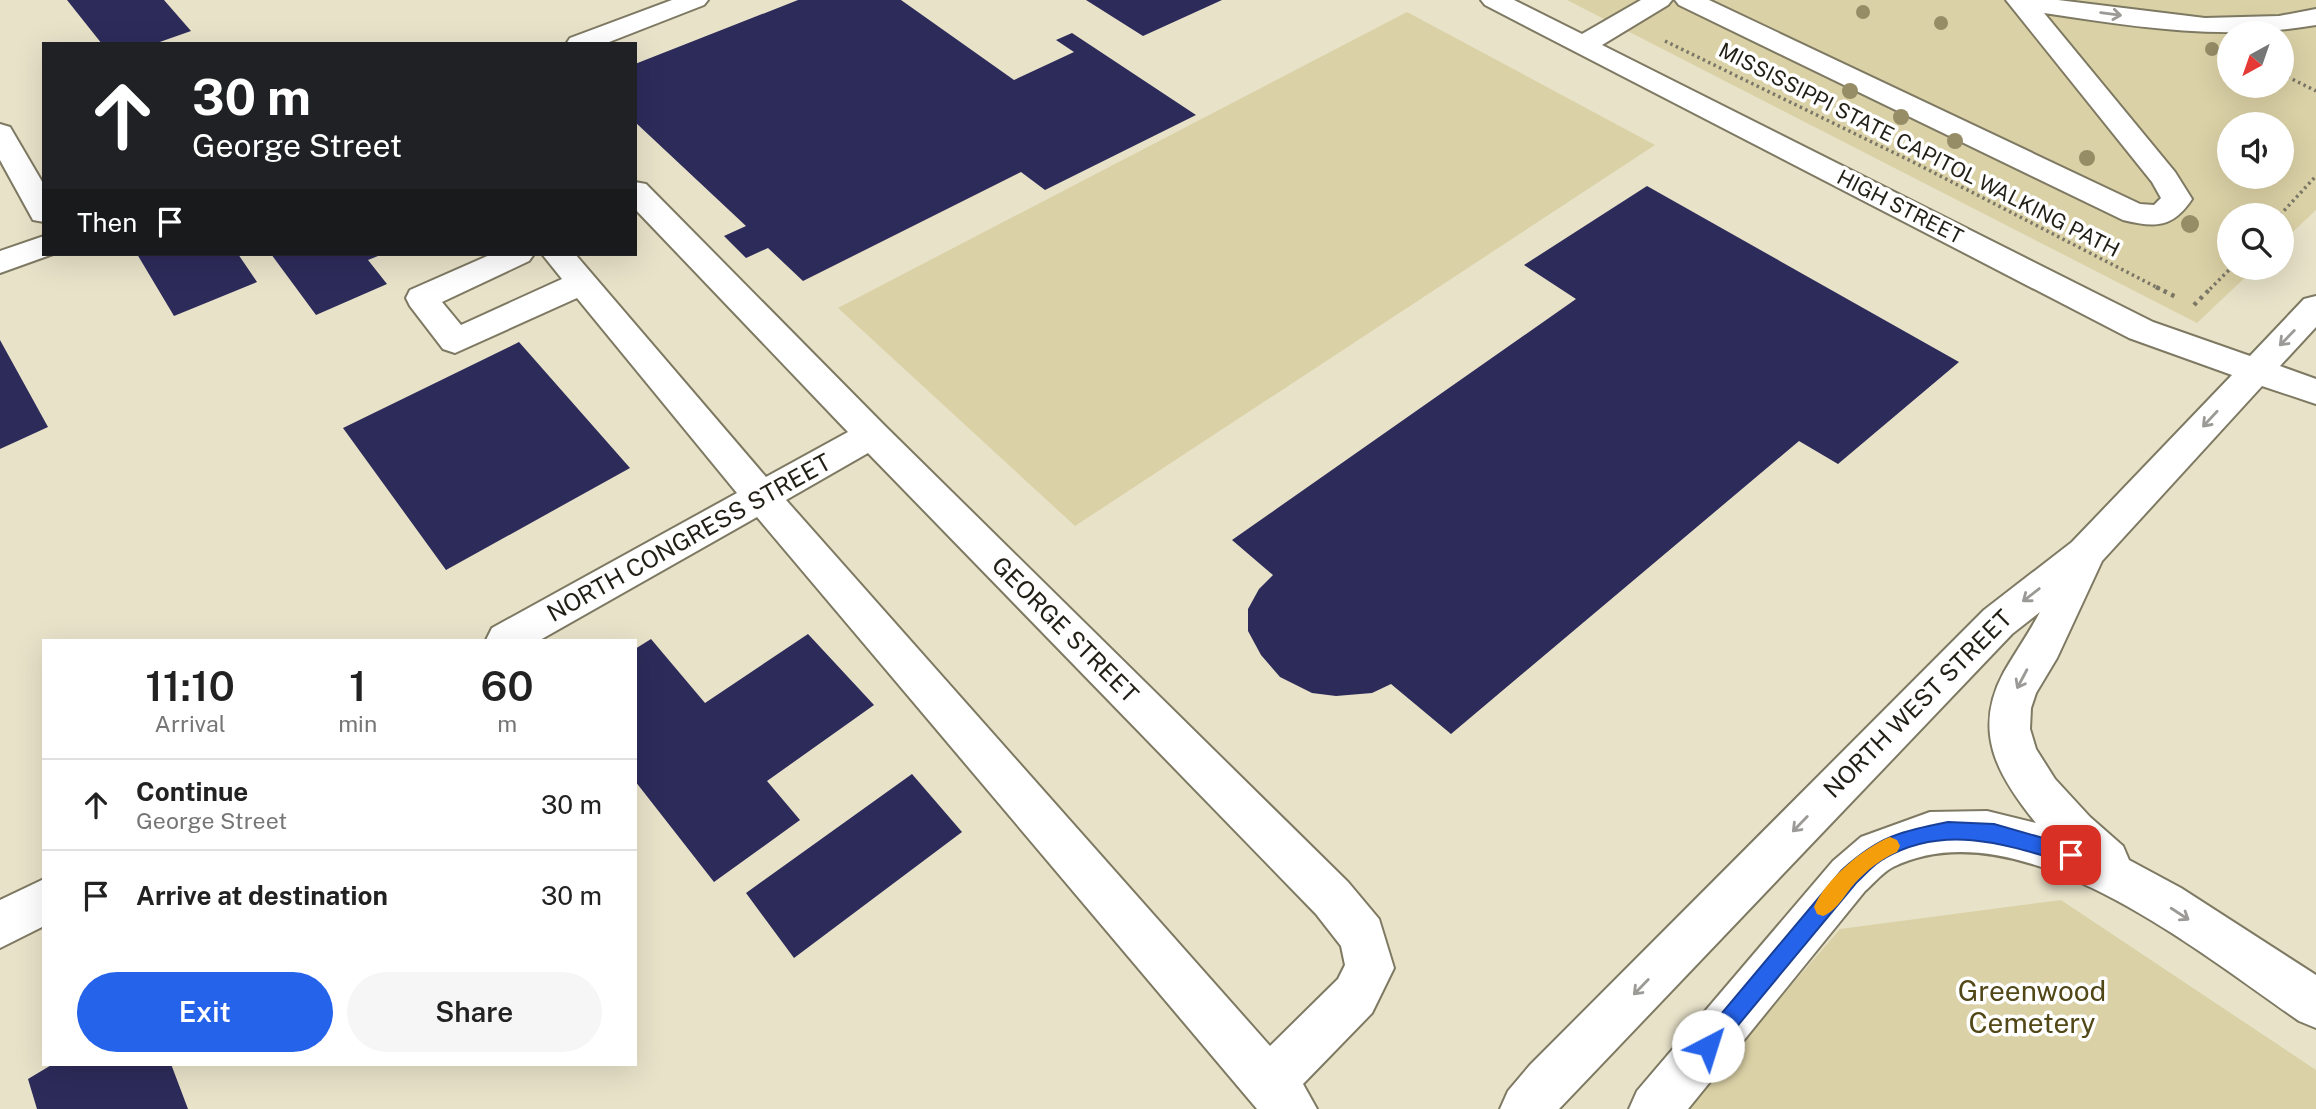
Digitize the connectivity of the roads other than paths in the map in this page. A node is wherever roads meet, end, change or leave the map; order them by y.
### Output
1 (695, 0) edge
2 (1494, 0) edge
3 (1659, 0) edge
4 (1688, 0) edge
5 (2019, 1) edge
6 (2316, 18) edge
7 (584, 42) edge
8 (1583, 46) junction
9 (0, 133) edge
10 (637, 193) edge
11 (42, 209) edge
12 (42, 247) edge
13 (514, 256) edge
14 (0, 263) edge
15 (570, 268) edge
16 (2316, 307) edge
17 (2257, 369) junction
18 (2316, 392) edge
19 (872, 435) junction
20 (761, 497) junction
21 (2086, 553) junction
22 (508, 639) edge
23 (2144, 891) junction
24 (42, 902) edge
25 (0, 925) edge
26 (2316, 1004) edge
27 (1280, 1096) edge
28 (1526, 1109) edge
29 (1655, 1109) edge

1 - 7 street
2 - 8 street, HIGH STREET
3 - 8 street
4 - 5 street
5 -> 6 street
8 - 17 street, HIGH STREET
9 - 11 street
10 - 19 street, GEORGE STREET
12 - 14 street
13 - 15 street
15 - 20 street, GEORGE STREET
16 -> 17 street, NORTH WEST STREET
17 - 18 street, HIGH STREET
17 -> 21 street, NORTH WEST STREET
19 - 20 street, NORTH CONGRESS STREET
19 - 27 street, GEORGE STREET
20 - 22 street, NORTH CONGRESS STREET
20 - 27 street, GEORGE STREET
21 -> 23 street
21 -> 28 street, NORTH WEST STREET
23 -> 26 street
23 - 29 street
24 - 25 street

